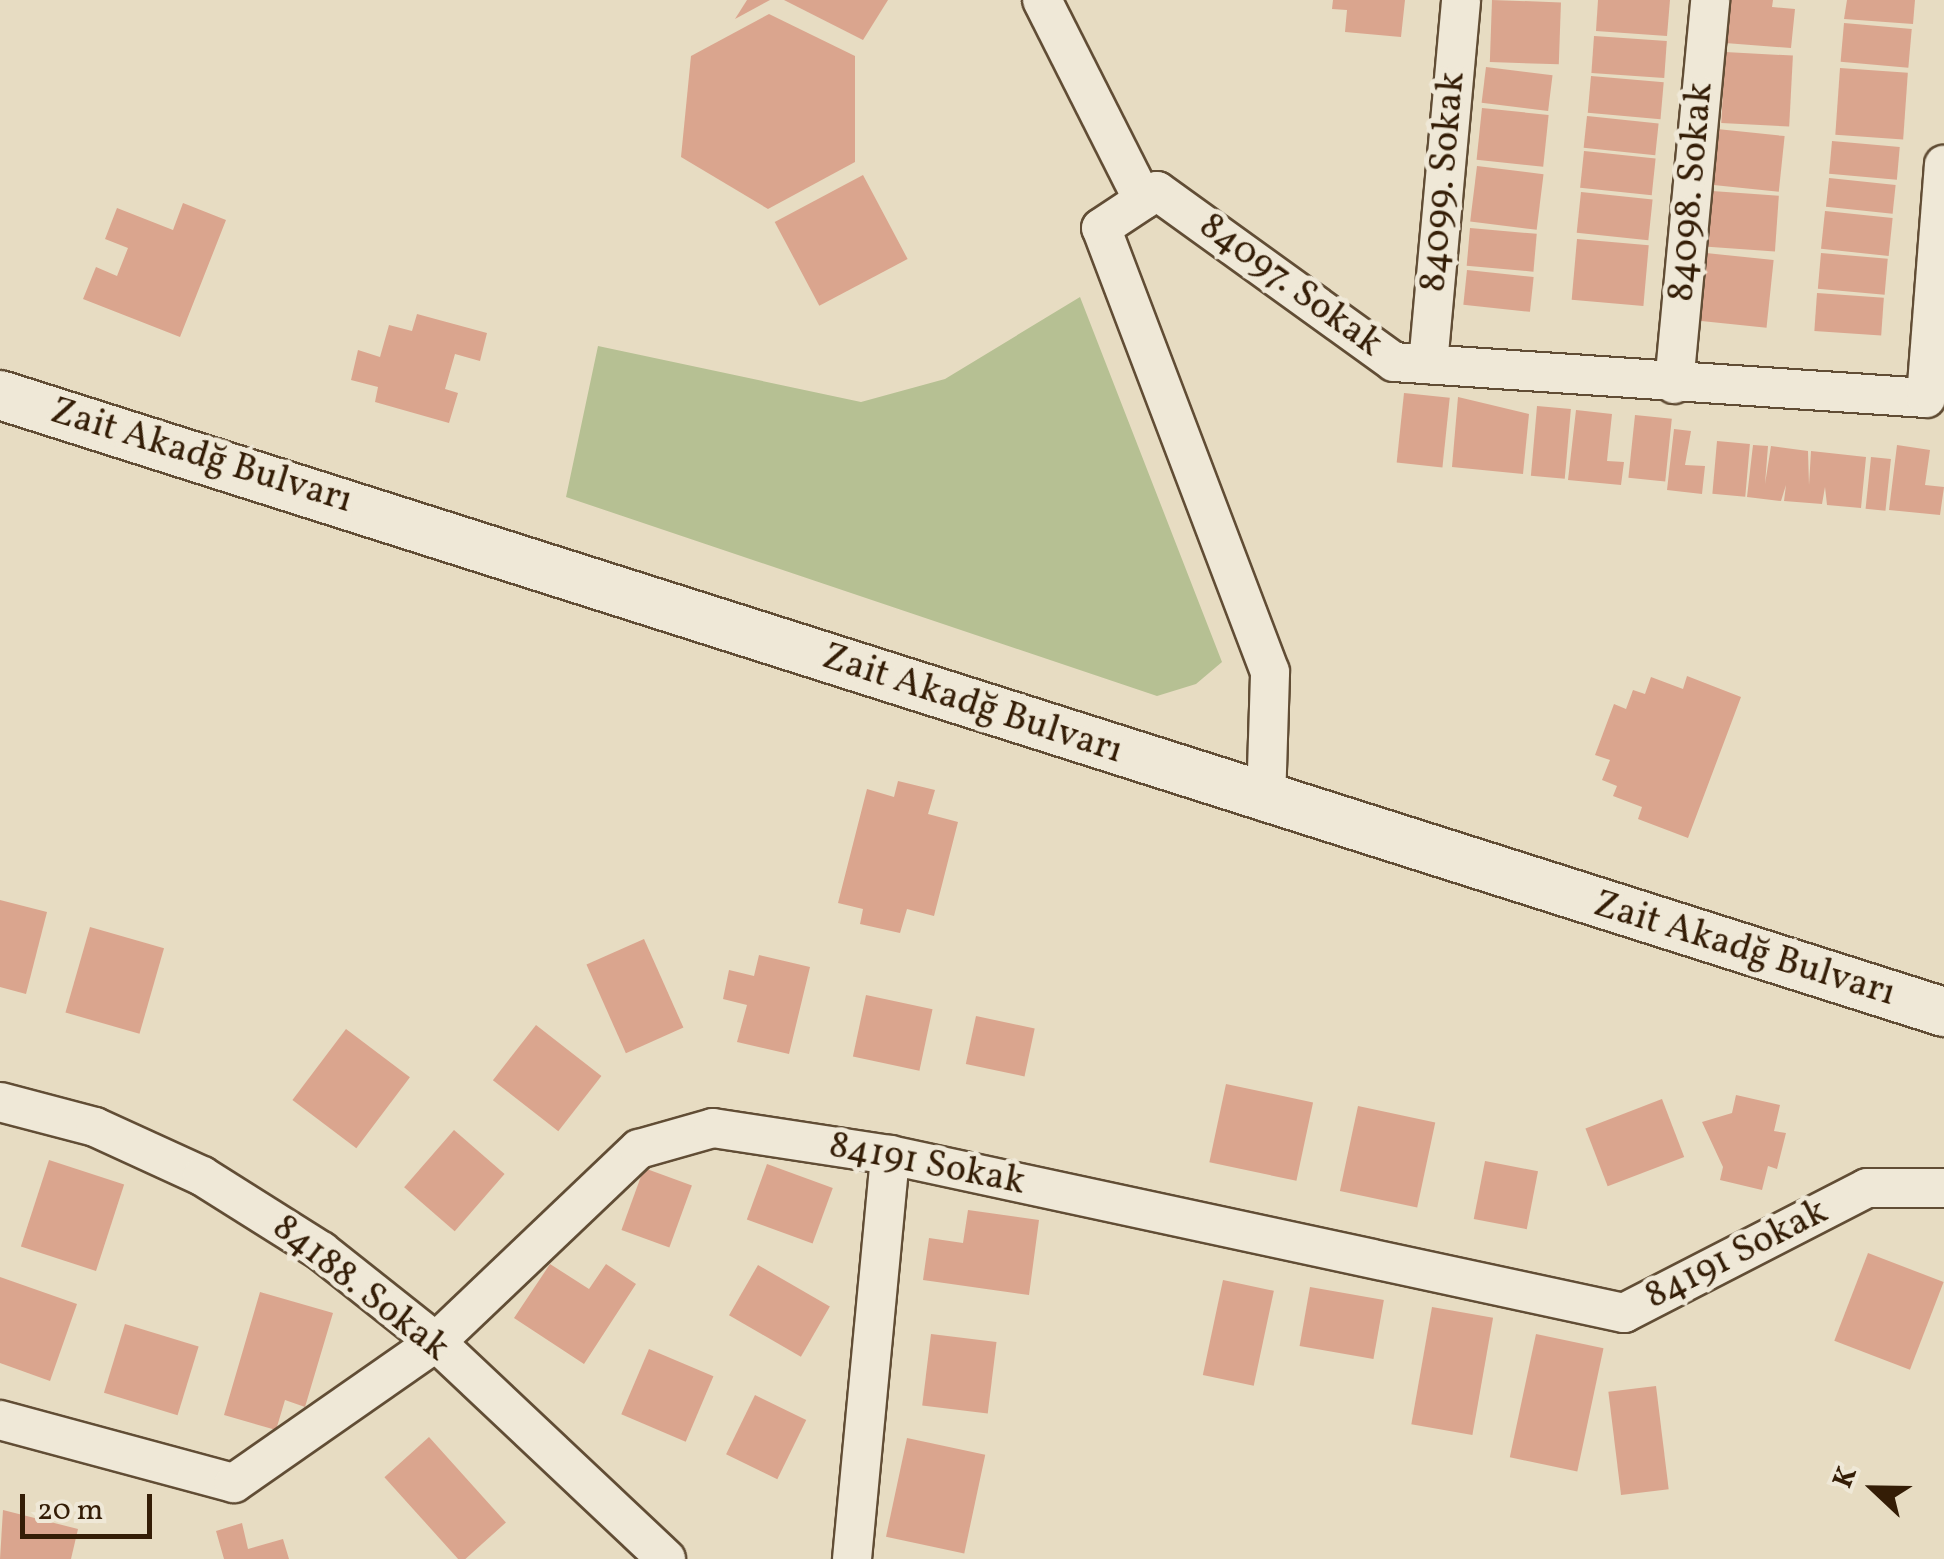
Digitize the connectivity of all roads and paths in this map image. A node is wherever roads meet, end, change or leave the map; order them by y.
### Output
1 (1042, 0) edge
2 (1461, 0) edge
3 (1710, 0) edge
4 (1944, 165) edge
5 (1144, 200) junction
6 (1428, 364) junction
7 (1674, 384) junction
8 (0, 396) edge
9 (1266, 802) junction
10 (1944, 1012) edge
11 (0, 1102) edge
12 (890, 1155) junction
13 (1944, 1188) edge
14 (436, 1342) junction
15 (0, 1420) edge
16 (666, 1559) edge
17 (852, 1559) edge

1 - 5 street
2 - 6 street, 84099. Sokak
3 - 7 street, 84098. Sokak
4 - 7 street, 84097. Sokak
5 - 6 street, 84097. Sokak
5 - 9 street
6 - 7 street, 84097. Sokak
8 - 9 street, Zait Akadğ Bulvarı
9 - 10 street, Zait Akadğ Bulvarı
11 - 14 street, 84188. Sokak
12 - 13 street, 84191 Sokak
12 - 14 street, 84191 Sokak
12 - 17 street
14 - 15 street, 84191 Sokak
14 - 16 street, 84188. Sokak

